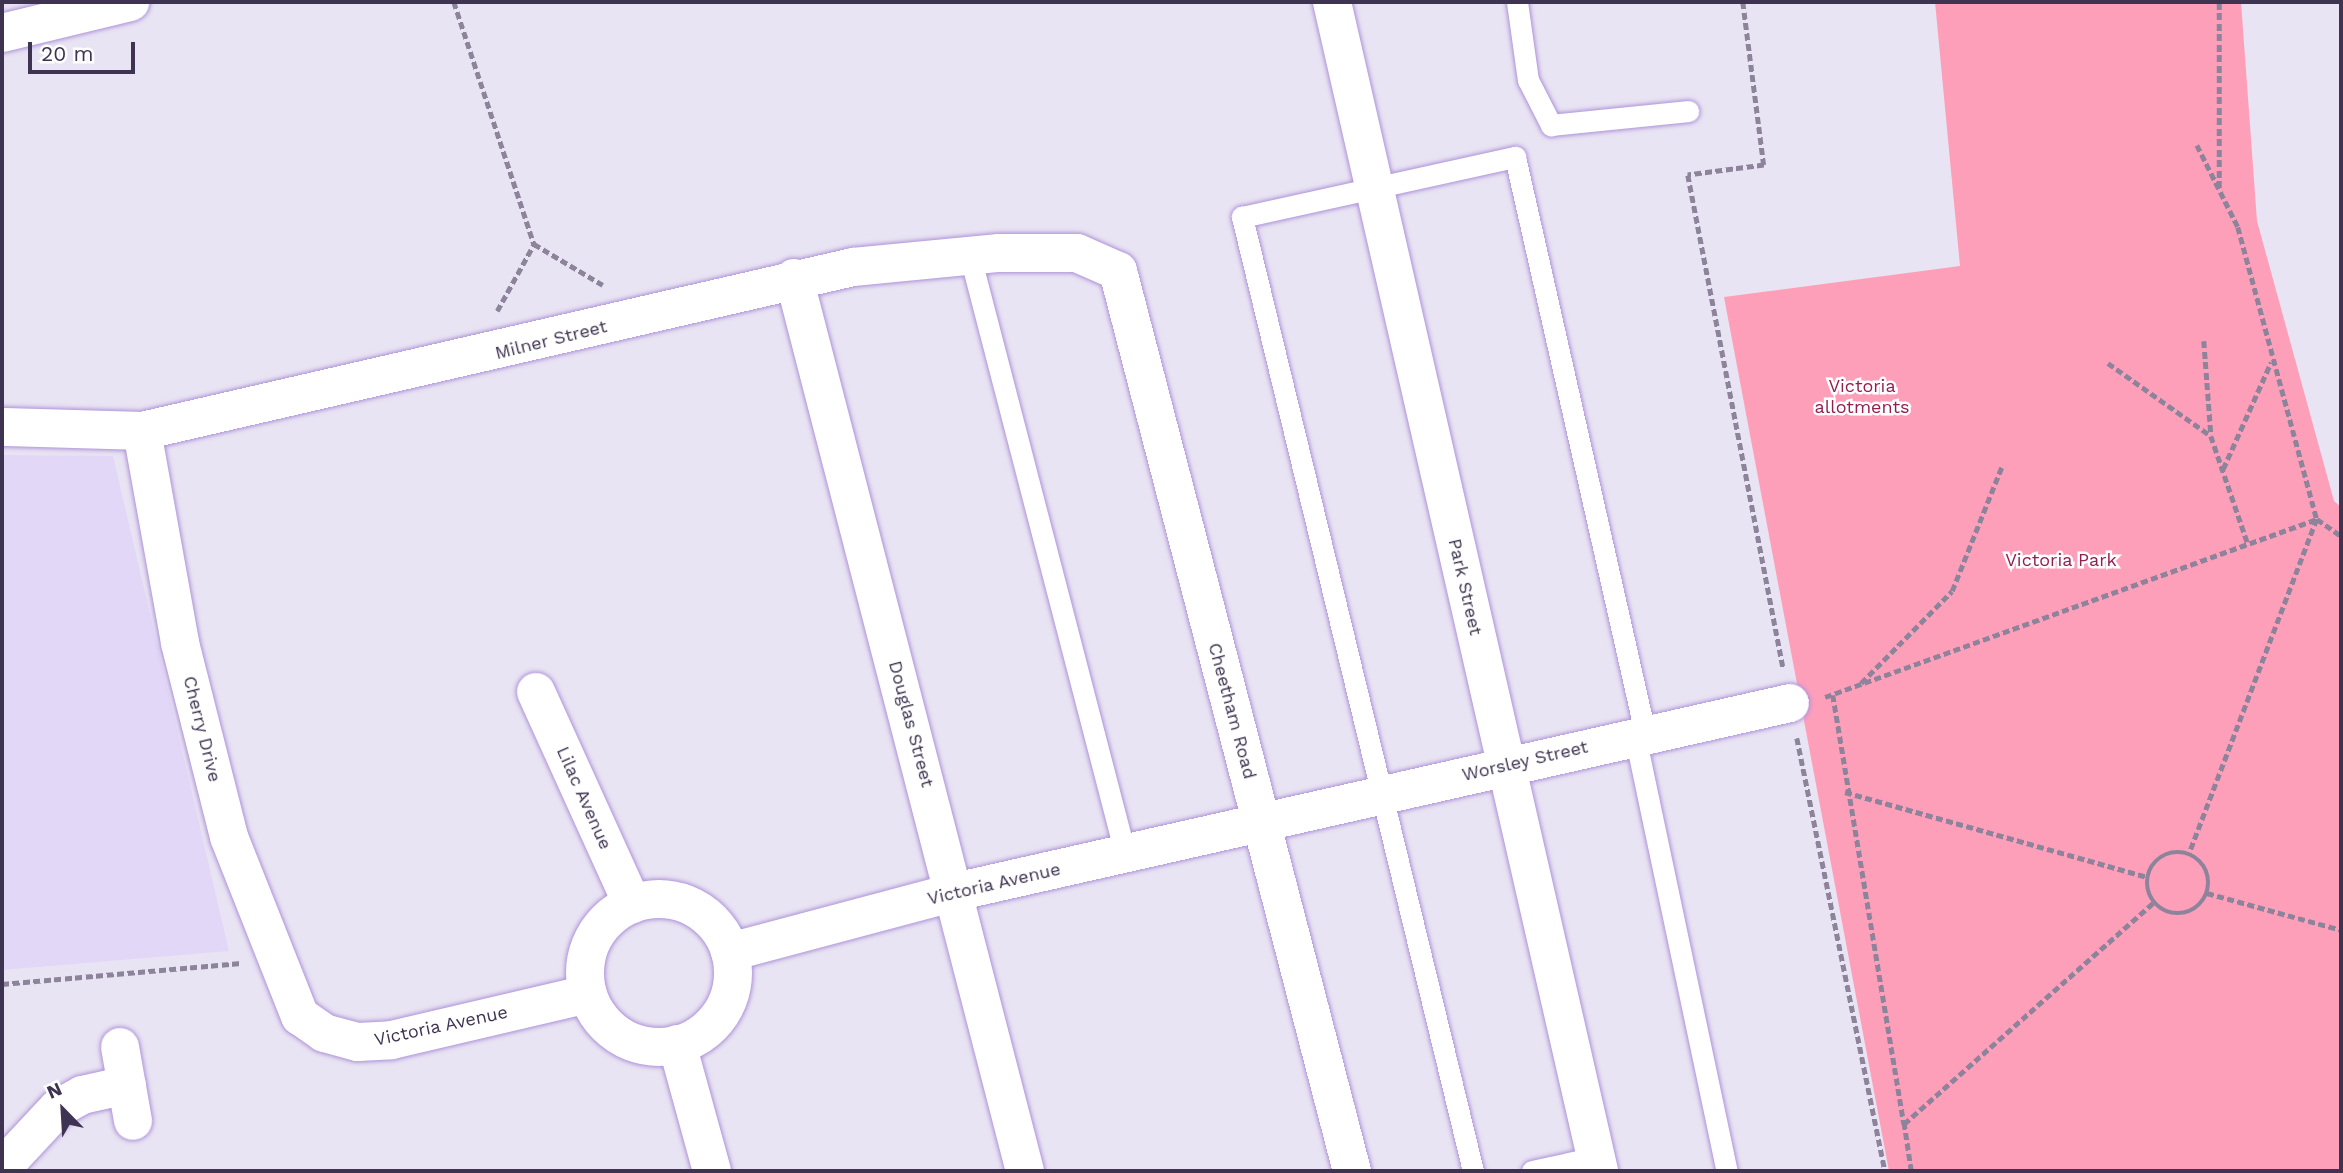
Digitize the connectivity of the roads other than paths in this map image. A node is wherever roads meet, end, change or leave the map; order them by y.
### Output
1 (130, 2) edge
2 (1332, 2) edge
3 (1517, 2) edge
4 (2, 33) edge
5 (1688, 111) dead end
6 (1373, 186) junction
7 (970, 256) junction
8 (1098, 261) joint
9 (794, 278) junction
10 (2, 427) edge
11 (142, 431) junction
12 (536, 692) dead end
13 (1790, 703) road end
14 (1640, 735) junction
15 (1507, 765) junction
16 (1380, 793) junction
17 (1260, 821) junction
18 (1125, 853) junction
19 (955, 892) junction
20 (632, 904) junction
21 (730, 952) junction
22 (587, 994) junction
23 (300, 1016) joint
24 (677, 1044) junction
25 (120, 1047) dead end
26 (1598, 1164) edge
27 (2, 1168) edge
28 (712, 1171) edge
29 (1026, 1171) edge
30 (1352, 1171) edge
31 (1473, 1171) edge
32 (1532, 1171) edge
33 (1727, 1171) edge

1 - 4 street
2 - 6 street, Park Street
3 - 5 lane
6 - 14 lane
6 - 15 street, Park Street
6 - 16 lane
7 - 8 street, Milner Street
7 - 9 street, Milner Street
7 - 18 lane
8 - 17 street, Cheetham Road
9 - 11 street, Milner Street
9 - 19 street, Douglas Street
10 - 11 street, Milner Street
11 - 23 street, Cherry Drive
12 - 20 street, Lilac Avenue
13 - 14 street, Worsley Street
14 - 15 street, Worsley Street
14 - 33 lane
15 - 16 street, Worsley Street
15 - 26 street, Park Street
16 - 17 street, Worsley Street
16 - 31 lane
17 - 18 street, Victoria Avenue
17 - 30 street, Cheetham Road
18 - 19 street, Victoria Avenue
19 - 21 street, Victoria Avenue
19 - 29 street, Douglas Street
20 - 21 street
20 - 22 street
21 - 24 street
22 - 23 street, Victoria Avenue
22 - 24 street
24 - 28 street
25 - 27 street
26 - 32 lane

